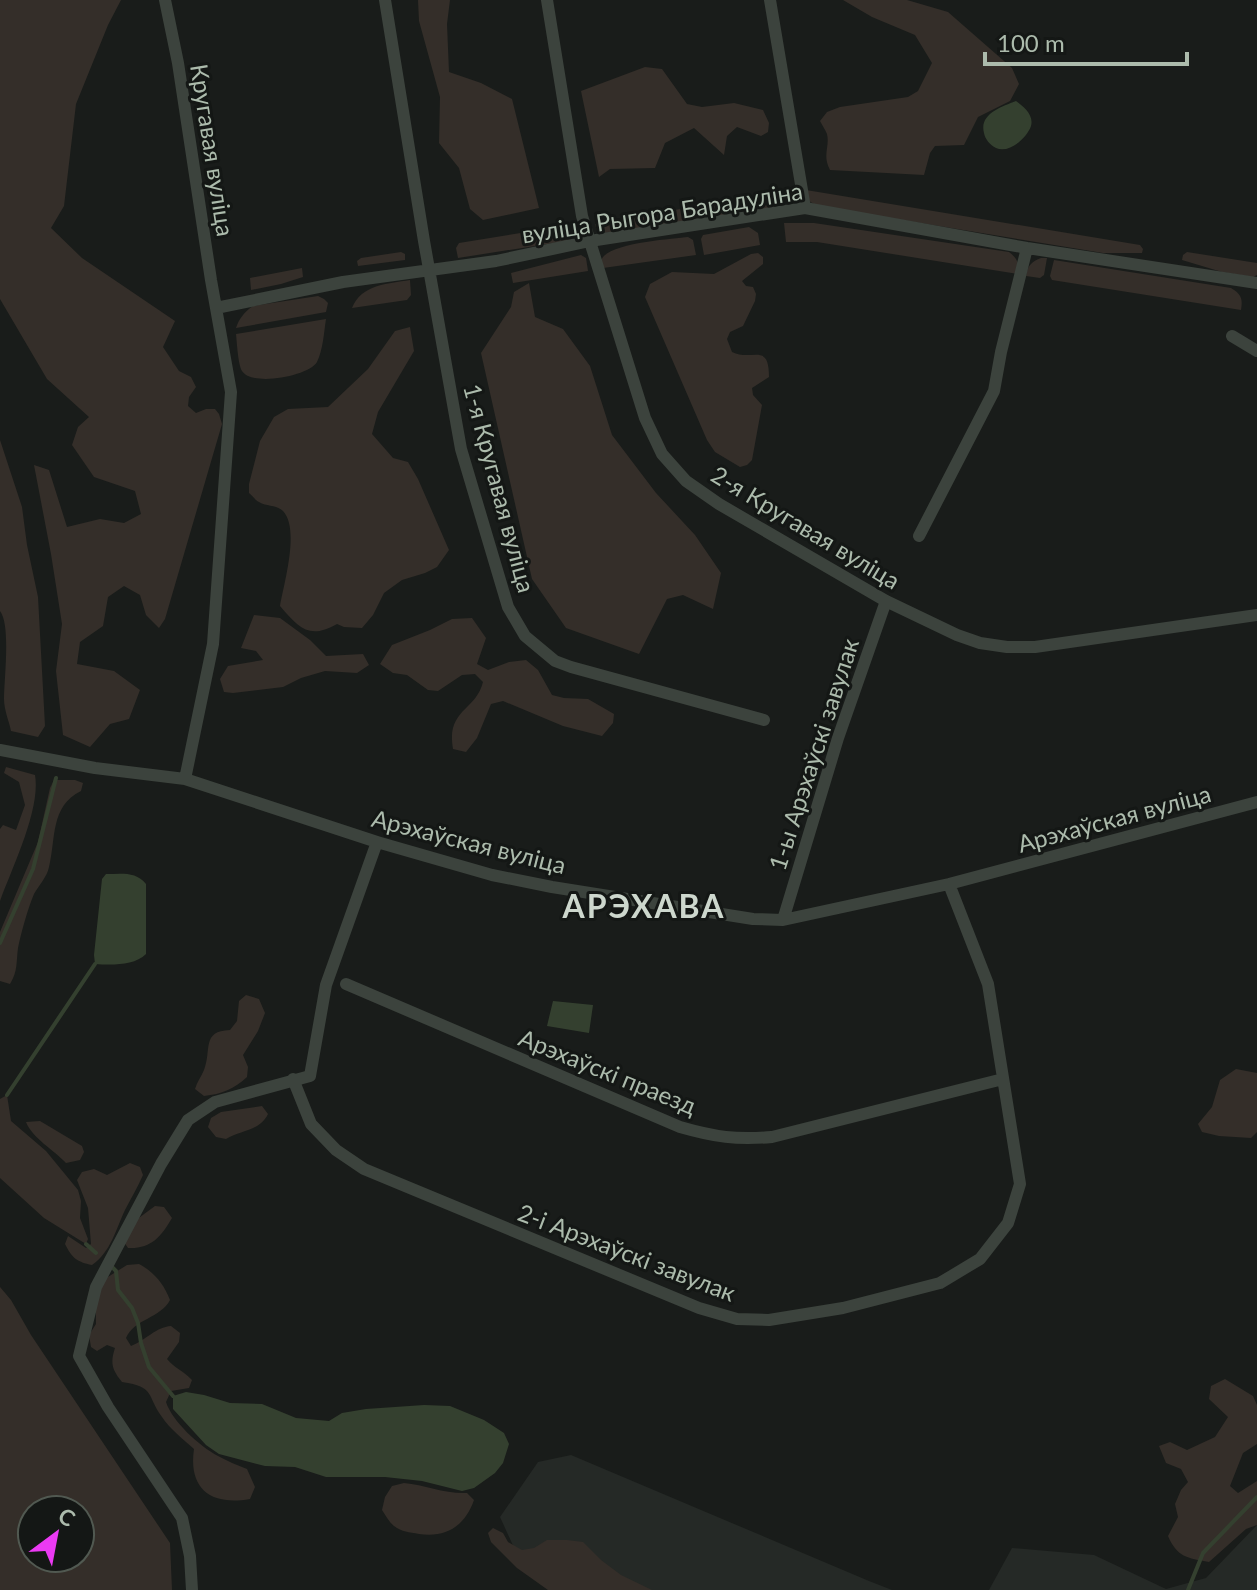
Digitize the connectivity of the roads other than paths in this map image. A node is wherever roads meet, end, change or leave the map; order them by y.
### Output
1 (165, 0) edge
2 (385, 0) edge
3 (547, 0) edge
4 (770, 0) edge
5 (805, 208) junction
6 (590, 241) junction
7 (1027, 248) junction
8 (429, 270) junction
9 (1257, 283) edge
10 (216, 308) junction
11 (1232, 336) dead end
12 (1257, 351) edge
13 (919, 536) dead end
14 (886, 601) junction
15 (1257, 615) edge
16 (764, 720) dead end
17 (0, 750) edge
18 (185, 779) junction
19 (1257, 802) edge
20 (377, 842) junction
21 (949, 884) junction
22 (783, 920) junction
23 (346, 984) dead end
24 (293, 1079) junction
25 (1003, 1079) junction
26 (192, 1590) edge

1 - 10 street, Кругавая вуліца
2 - 8 street, 1-я Кругавая вуліца
3 - 6 street, 2-я Кругавая вуліца
4 - 5 street
5 - 6 street, вуліца Рыгора Барадуліна
5 - 7 street, вуліца Рыгора Барадуліна
6 - 8 street, вуліца Рыгора Барадуліна
6 - 14 street, 2-я Кругавая вуліца
7 - 9 street, вуліца Рыгора Барадуліна
7 - 13 street
8 - 10 street, вуліца Рыгора Барадуліна
8 - 16 street, 1-я Кругавая вуліца
10 - 18 street, Кругавая вуліца
11 - 12 street
14 - 15 street, 2-я Кругавая вуліца
14 - 22 street, 1-ы Арэхаўскі завулак
17 - 18 street, Арэхаўская вуліца
18 - 20 street, Арэхаўская вуліца
19 - 21 street, Арэхаўская вуліца
20 - 22 street, Арэхаўская вуліца
20 - 24 street
21 - 22 street, Арэхаўская вуліца
21 - 25 street, 2-і Арэхаўскі завулак
23 - 25 street, Арэхаўскі праезд
24 - 25 street, 2-і Арэхаўскі завулак
24 - 26 street

